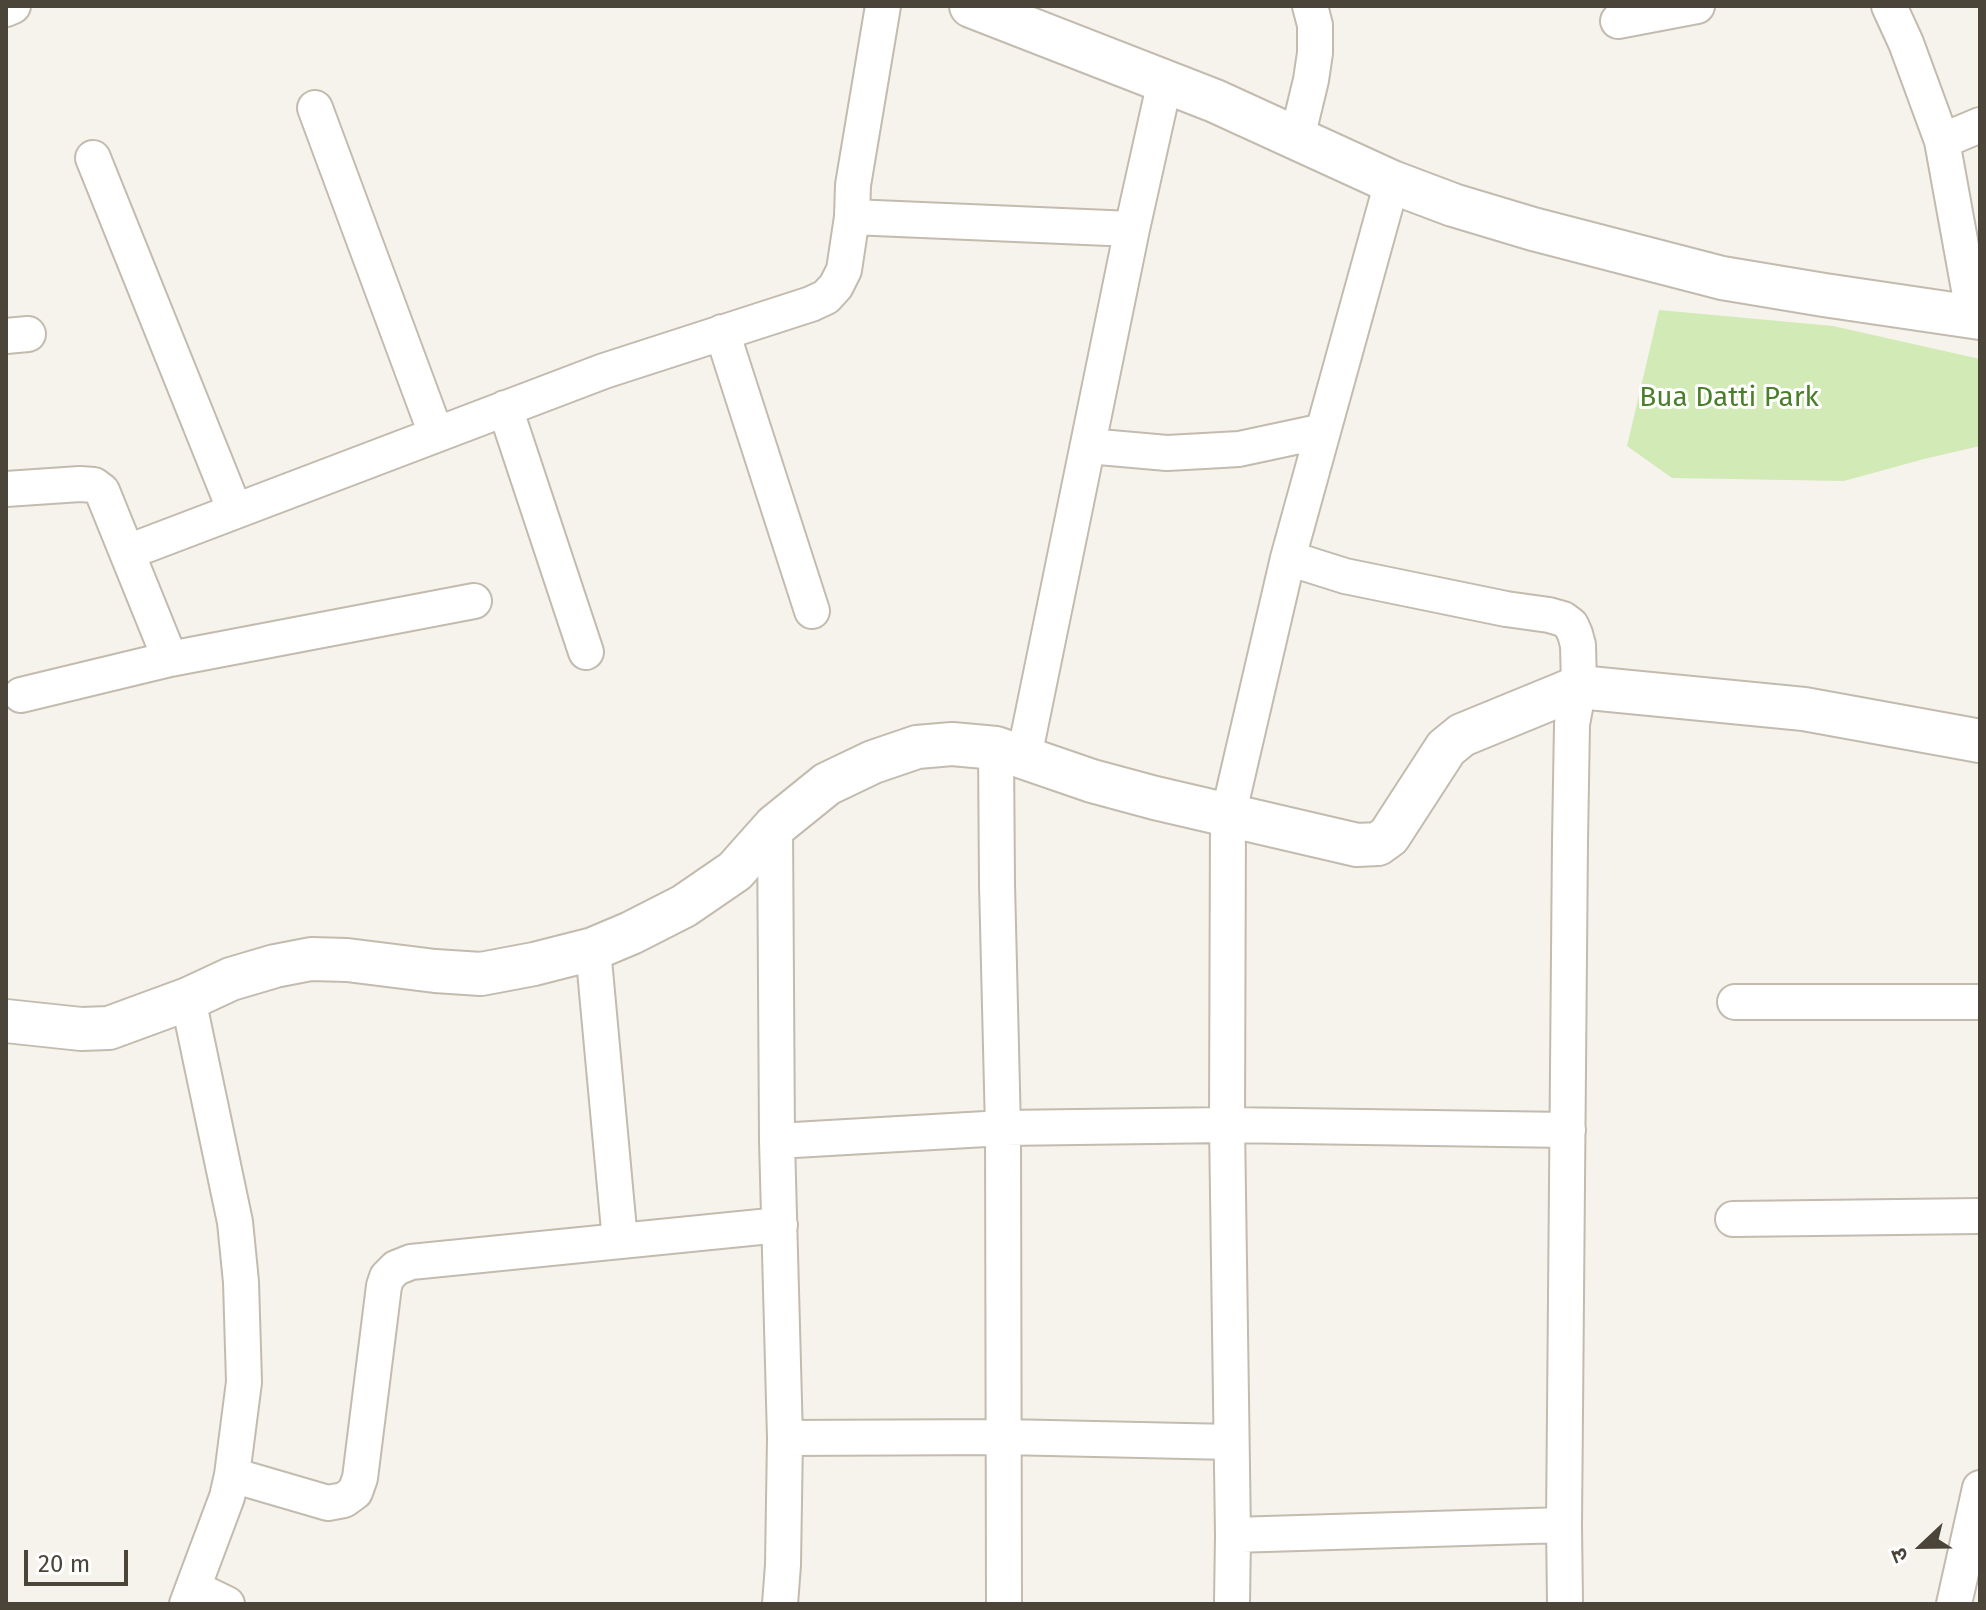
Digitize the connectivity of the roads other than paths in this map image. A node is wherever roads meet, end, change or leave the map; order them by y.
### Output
1 (13, 6) edge
2 (883, 6) edge
3 (971, 6) edge
4 (1310, 6) edge
5 (1697, 6) edge
6 (1889, 6) edge
7 (6, 9) edge
8 (1618, 21) dead end
9 (1165, 81) junction
10 (315, 108) dead end
11 (1980, 125) edge
12 (1297, 138) junction
13 (1942, 141) junction
14 (93, 158) dead end
15 (1392, 182) junction
16 (852, 217) junction
17 (1132, 229) junction
18 (1977, 318) edge
19 (722, 332) junction
20 (505, 408) junction
21 (1323, 431) junction
22 (436, 434) junction
23 (1088, 446) junction
24 (6, 489) edge
25 (235, 511) junction
26 (128, 552) junction
27 (1288, 558) junction
28 (474, 601) dead end
29 (812, 611) dead end
30 (586, 652) dead end
31 (170, 659) junction
32 (1579, 687) junction
33 (21, 695) dead end
34 (1980, 741) edge
35 (1010, 753) junction
36 (1228, 816) junction
37 (775, 826) junction
38 (593, 949) junction
39 (188, 999) junction
40 (1735, 1002) dead end
41 (1980, 1002) edge
42 (6, 1021) edge
43 (1227, 1125) junction
44 (1003, 1128) junction
45 (1568, 1130) junction
46 (777, 1141) junction
47 (1980, 1216) edge
48 (1733, 1219) dead end
49 (780, 1225) junction
50 (620, 1241) junction
51 (1004, 1437) junction
52 (785, 1438) junction
53 (1231, 1442) junction
54 (232, 1475) junction
55 (1980, 1488) edge
56 (1564, 1525) junction
57 (1233, 1535) junction
58 (190, 1596) edge
59 (227, 1604) edge
60 (780, 1604) edge
61 (1004, 1604) edge
62 (1232, 1604) edge
63 (1565, 1604) edge
64 (1954, 1604) edge

1 - 7 street
2 - 16 street
3 - 9 street
4 - 12 street
5 - 8 street
6 - 13 street
9 - 12 street
9 - 17 street
10 - 22 street
11 - 13 street
12 - 15 street
13 - 18 street
14 - 25 street
15 - 18 street
15 - 21 street
16 - 17 street
16 - 19 street
17 - 23 street
19 - 20 street
19 - 29 street
20 - 22 street
20 - 30 street
21 - 23 street
21 - 27 street
22 - 25 street
23 - 35 street
24 - 26 street
25 - 26 street
26 - 31 street
27 - 32 street
27 - 36 street
28 - 31 street
31 - 33 street
32 - 34 street
32 - 36 street
32 - 45 street
35 - 36 street
35 - 37 street
35 - 44 street
36 - 43 street
37 - 38 street
37 - 46 street
38 - 39 street
38 - 50 street
39 - 42 street
39 - 54 street
40 - 41 street
43 - 44 street
43 - 45 street
43 - 53 street
44 - 46 street
44 - 51 street
45 - 56 street
46 - 49 street
47 - 48 street
49 - 50 street
49 - 52 street
50 - 54 street
51 - 52 street
51 - 53 street
51 - 61 street
52 - 60 street
53 - 57 street
54 - 58 street
55 - 64 street
56 - 57 street
56 - 63 street
57 - 62 street
58 - 59 street

